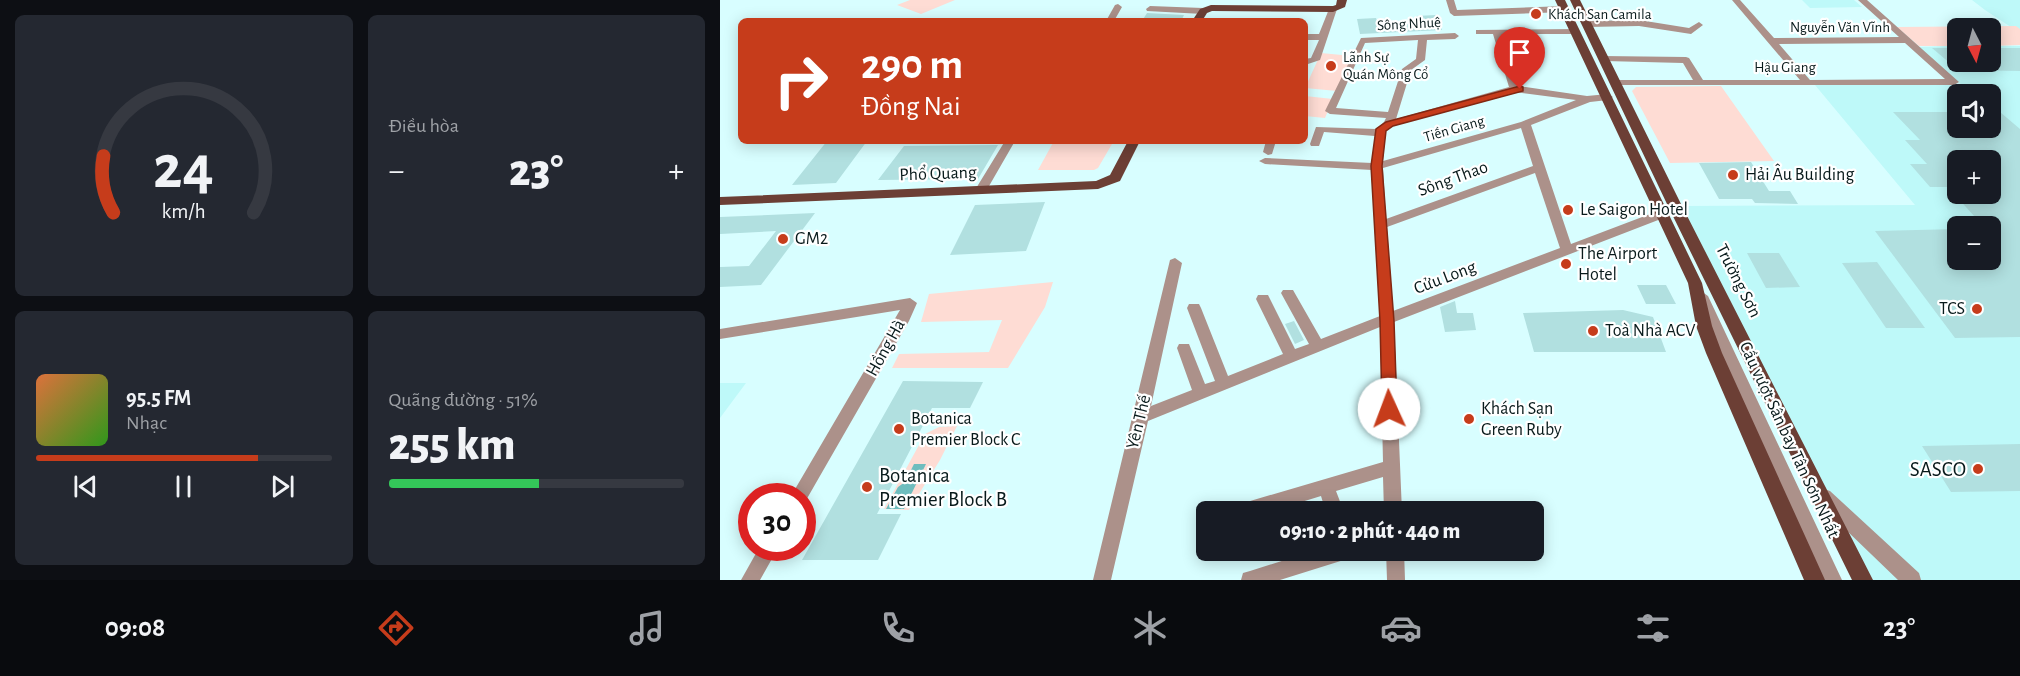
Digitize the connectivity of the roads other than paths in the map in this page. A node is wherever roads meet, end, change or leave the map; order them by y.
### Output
1 (1342, 0) edge
2 (1450, 0) edge
3 (1575, 0) edge
4 (1736, 0) edge
5 (1862, 0) edge
6 (1562, 4) edge
7 (1118, 7) dead end
8 (1150, 9) dead end
9 (1333, 9) junction
10 (1203, 11) junction
11 (1112, 18) edge
12 (1199, 18) edge
13 (1587, 24) junction
14 (1699, 25) dead end
15 (1479, 32) dead end
16 (1497, 32) junction
17 (1575, 32) junction
18 (1455, 36) dead end
19 (1308, 37) edge
20 (1323, 37) junction
21 (1423, 37) junction
22 (1907, 40) junction
23 (1773, 41) junction
24 (1605, 58) junction
25 (1308, 62) edge
26 (1700, 82) junction
27 (1806, 82) junction
28 (1616, 83) junction
29 (1514, 89) junction
30 (1608, 97) junction
31 (1588, 99) junction
32 (1390, 119) junction
33 (1525, 124) junction
34 (1381, 133) junction
35 (1008, 144) edge
36 (1132, 144) edge
37 (1316, 144) dead end
38 (1268, 151) edge
39 (1377, 166) junction
40 (1538, 168) junction
41 (981, 190) junction
42 (720, 201) edge
43 (1662, 214) junction
44 (1381, 225) junction
45 (1567, 251) junction
46 (1175, 263) dead end
47 (1695, 283) junction
48 (1288, 293) dead end
49 (1263, 299) dead end
50 (1194, 308) dead end
51 (1387, 321) junction
52 (720, 334) edge
53 (1318, 347) junction
54 (1184, 348) dead end
55 (1292, 357) junction
56 (1224, 384) junction
57 (1201, 393) junction
58 (1140, 417) junction
59 (1391, 467) junction
60 (807, 483) edge
61 (1326, 486) junction
62 (1816, 489) junction
63 (1276, 501) edge
64 (1331, 501) edge
65 (1393, 501) edge
66 (761, 561) edge
67 (1311, 561) edge
68 (1395, 561) edge
69 (1863, 579) edge
70 (750, 580) edge
71 (1102, 580) edge
72 (1250, 580) edge
73 (1396, 580) edge
74 (1815, 580) edge
75 (1833, 580) edge
76 (1912, 580) edge

1 - 9 main road
2 - 6 street
3 - 13 main road, Trường Sơn
4 - 23 street
5 - 22 street
6 - 17 main road
7 - 11 street
8 - 10 street
9 - 10 main road
9 - 20 street
10 - 12 main road
13 - 14 street
13 - 24 main road, Trường Sơn
15 - 16 street
16 - 17 street
16 - 29 street
17 - 30 main road
18 - 21 street, Sông Nhuệ
19 - 20 street
20 - 25 street
21 - 32 street
21 - 32 street, Sông Nhuệ
22 - 23 street, Nguyễn Văn Vĩnh
22 - 27 street, Hậu Giang
23 - 27 street
24 - 26 street
24 - 28 main road, Trường Sơn
26 - 27 street, Hậu Giang
26 - 28 street, Hậu Giang
28 - 62 main road, Trường Sơn
29 - 31 street
29 - 32 street
30 - 31 street, Tiền Giang
30 - 43 main road
31 - 33 street, Tiền Giang
32 - 34 street
33 - 39 street, Tiền Giang
33 - 40 street
34 - 37 street
34 - 39 street
35 - 41 street
36 - 41 main road, Phổ Quang
38 - 39 street, Tiền Giang
39 - 44 street
40 - 44 street, Sông Thao
40 - 45 street
41 - 42 main road, Phổ Quang
43 - 45 street, Cửu Long
43 - 47 main road
44 - 51 street
45 - 51 street, Cửu Long
46 - 58 street, Yên Thế
47 - 74 main road
47 - 75 street, Cầu vượt Sân bay Tân Sơn Nhất
48 - 53 street
49 - 55 street
50 - 56 street
51 - 53 street, Cửu Long
51 - 59 street
52 - 60 street, Hồng Hà
53 - 55 street, Cửu Long
54 - 57 street
55 - 56 street, Cửu Long
56 - 57 street, Cửu Long
57 - 58 street, Cửu Long
58 - 71 street, Yên Thế
59 - 61 street
59 - 65 street
61 - 63 street
61 - 64 street
62 - 69 main road, Trường Sơn
62 - 76 street
66 - 70 street
67 - 72 street
68 - 73 street

